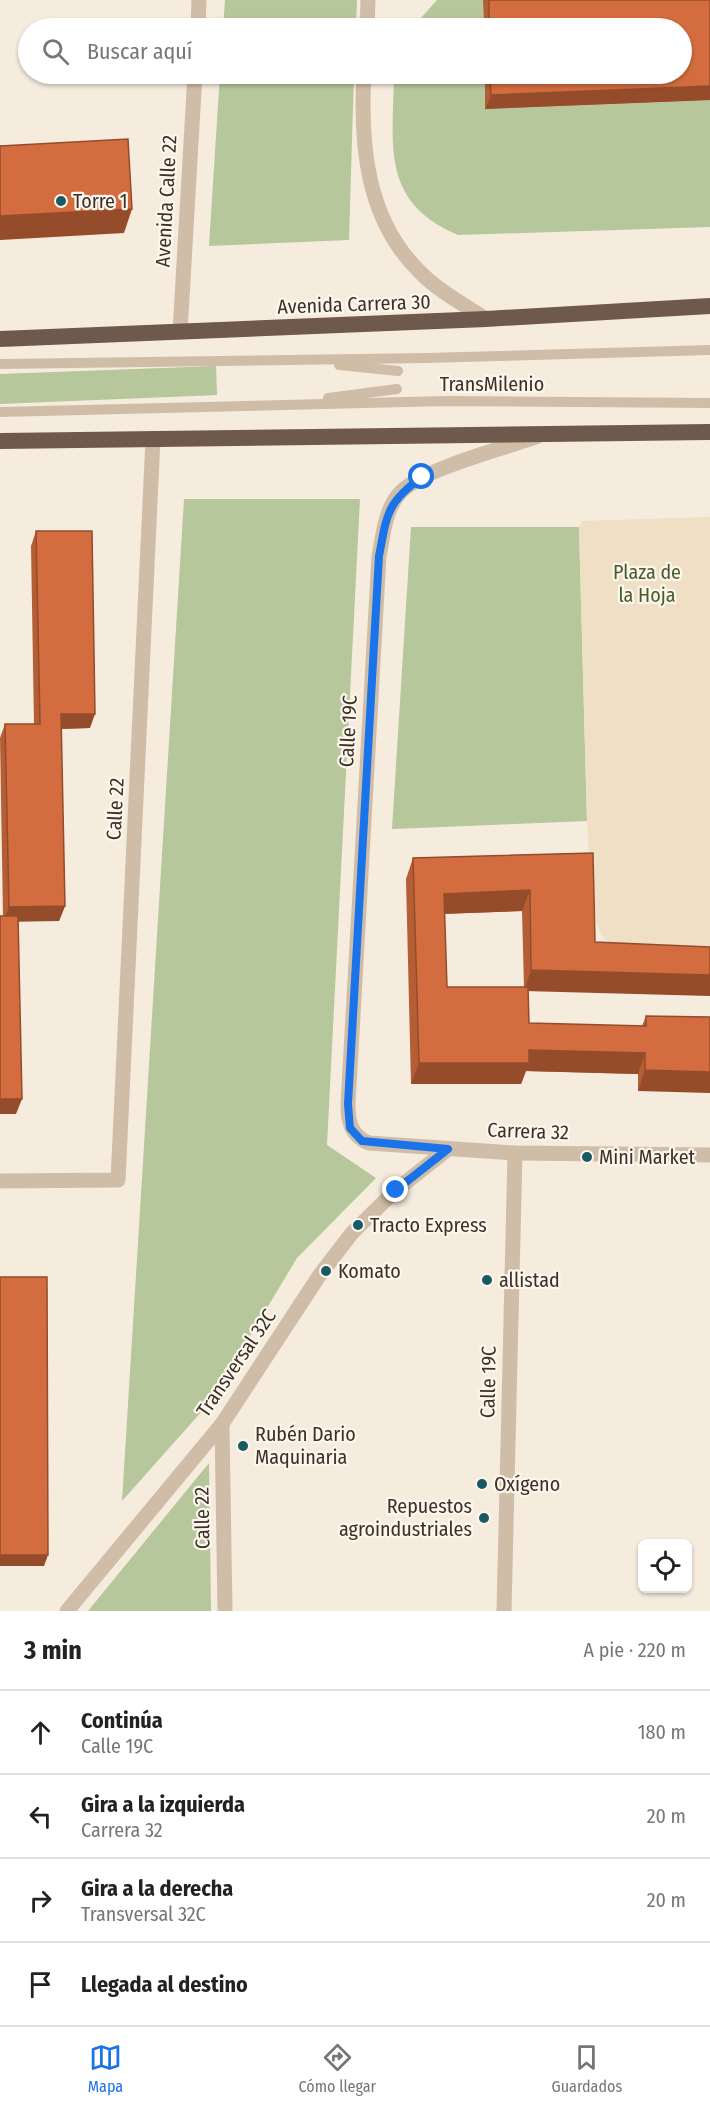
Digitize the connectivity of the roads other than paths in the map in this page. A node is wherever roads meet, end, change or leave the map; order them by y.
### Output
1 (199, 0) edge
2 (368, 0) edge
3 (198, 18) edge
4 (367, 18) edge
5 (194, 84) edge
6 (364, 84) edge
7 (710, 306) edge
8 (486, 319) junction
9 (180, 332) junction
10 (0, 339) edge
11 (710, 350) edge
12 (277, 360) junction
13 (0, 363) edge
14 (398, 371) dead end
15 (398, 389) dead end
16 (710, 403) edge
17 (274, 405) junction
18 (0, 412) edge
19 (710, 432) edge
20 (540, 435) junction
21 (153, 439) junction
22 (0, 441) edge
23 (350, 1128) joint
24 (448, 1149) junction
25 (515, 1153) junction
26 (710, 1155) edge
27 (0, 1181) edge
28 (222, 1424) junction
29 (67, 1611) edge
30 (225, 1611) edge
31 (504, 1611) edge

1 - 3 street
2 - 4 street
5 - 9 street, Avenida Calle 22
6 - 8 street
7 - 8 highway, Avenida Carrera 30
8 - 9 highway, Avenida Carrera 30
9 - 10 highway, Avenida Carrera 30
11 - 12 lane, TransMilenio
12 - 13 lane, TransMilenio
12 - 14 lane, TransMilenio
15 - 17 lane, TransMilenio
16 - 17 lane, TransMilenio
17 - 18 lane, TransMilenio
19 - 20 highway
20 - 21 highway
20 - 23 street, Calle 19C
21 - 22 highway
21 - 27 street, Calle 22
23 - 24 street, Carrera 32
24 - 25 street, Carrera 32
24 - 28 street, Transversal 32C
25 - 26 street, Carrera 32
25 - 31 street, Calle 19C
28 - 29 street, Transversal 32C
28 - 30 street, Calle 22

